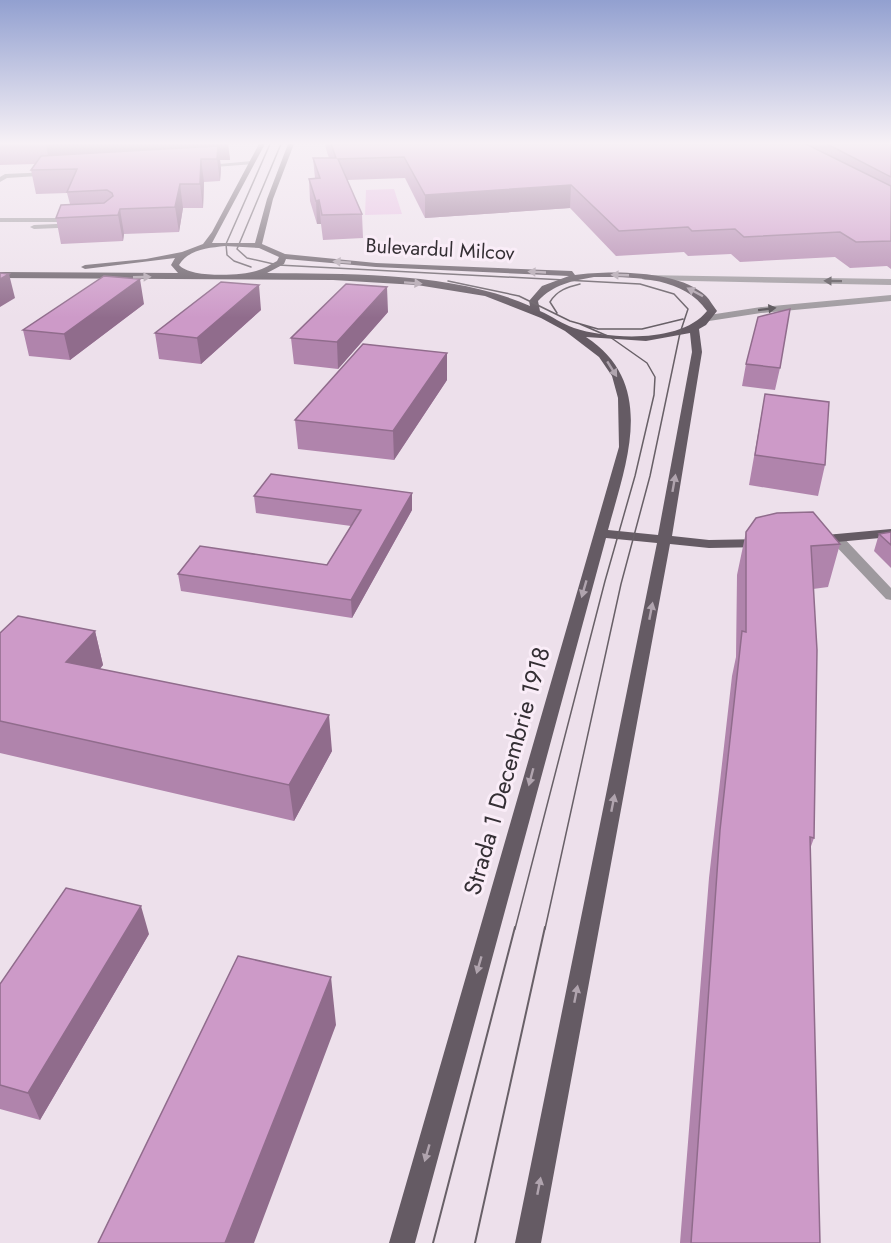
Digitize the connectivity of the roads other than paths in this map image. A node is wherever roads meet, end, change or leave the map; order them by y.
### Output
1 (232, 202) edge
2 (269, 202) edge
3 (0, 220) edge
4 (34, 227) dead end
5 (258, 245) junction
6 (205, 247) junction
7 (183, 254) junction
8 (283, 256) junction
9 (0, 267) edge
10 (0, 275) edge
11 (192, 275) junction
12 (250, 275) junction
13 (596, 275) junction
14 (644, 277) junction
15 (891, 282) edge
16 (891, 298) edge
17 (536, 311) junction
18 (710, 318) junction
19 (694, 329) junction
20 (569, 330) junction
21 (891, 532) edge
22 (600, 533) junction
23 (836, 538) junction
24 (664, 541) junction
25 (800, 541) edge
26 (779, 542) edge
27 (891, 596) edge
28 (402, 1243) edge
29 (528, 1243) edge

1 - 6 main road
2 - 5 main road
3 - 4 street
5 - 6 main road
5 - 8 main road, Bulevardul Milcov
6 - 7 main road
7 - 9 main road
7 - 11 main road
8 - 12 main road
13 -> 8 main road, Bulevardul Milcov
10 -> 11 main road
11 - 12 main road
12 -> 17 main road, Bulevardul Milcov
14 -> 13 main road
13 - 17 main road
15 -> 14 street
18 -> 14 main road
18 -> 16 street
17 - 20 main road, Bulevardul Milcov
18 - 19 main road
19 - 20 main road
24 -> 19 main road
20 -> 22 main road, Strada 1 Decembrie 1918
21 - 23 main road
22 - 24 main road
22 -> 28 main road, Strada 1 Decembrie 1918
23 - 25 main road
23 - 27 street
24 - 26 main road
29 -> 24 main road

